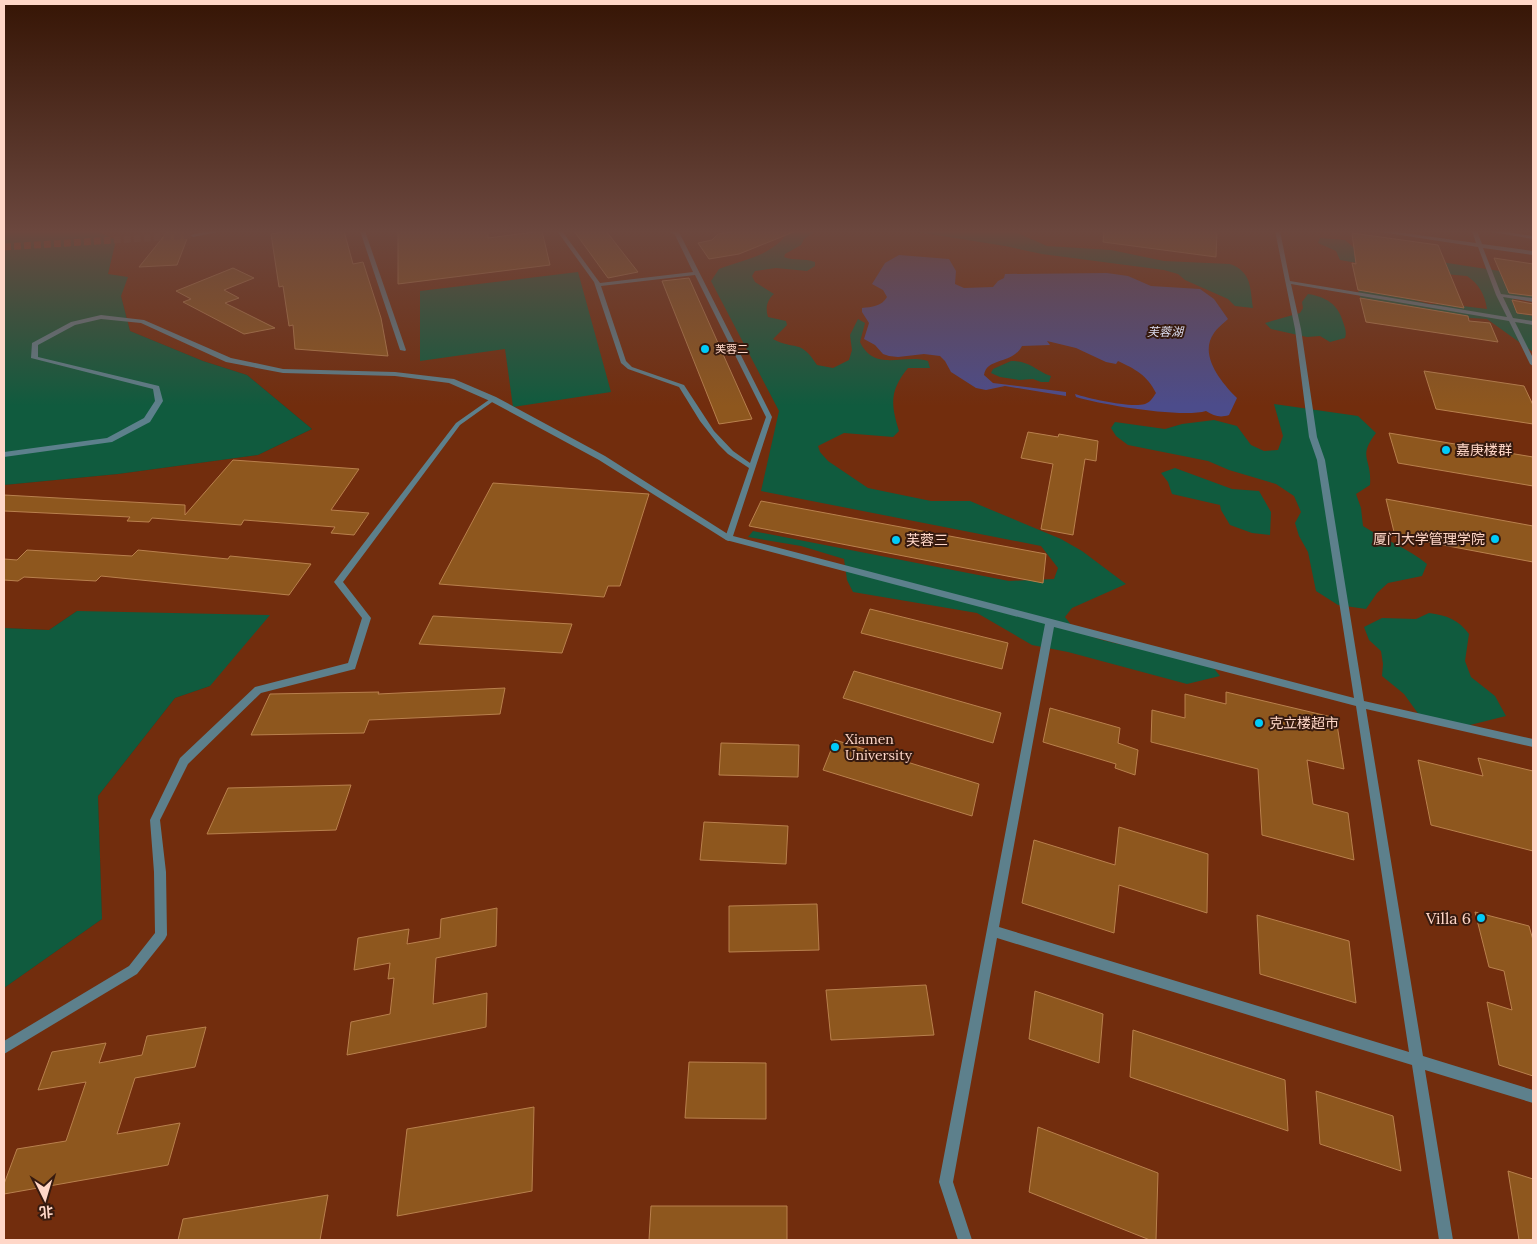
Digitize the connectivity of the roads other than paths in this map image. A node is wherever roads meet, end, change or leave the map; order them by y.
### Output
1 (382, 289) edge
2 (599, 289) edge
3 (704, 289) edge
4 (1290, 289) edge
5 (1331, 289) edge
6 (1497, 289) edge
7 (1499, 295) junction
8 (1533, 300) edge
9 (1511, 319) junction
10 (1533, 323) edge
11 (403, 350) dead end
12 (1533, 364) edge
13 (493, 399) junction
14 (4, 455) edge
15 (753, 467) junction
16 (729, 538) junction
17 (1050, 622) junction
18 (1361, 704) junction
19 (1533, 743) edge
20 (992, 931) junction
21 (4, 1048) edge
22 (1416, 1061) junction
23 (1533, 1096) edge
24 (965, 1240) edge
25 (1446, 1240) edge

1 - 11 lane
2 - 15 lane
3 - 15 lane
4 - 18 lane
5 - 9 lane
6 - 7 lane
7 - 8 lane
7 - 9 lane
9 - 10 lane
9 - 12 lane
13 - 14 street
13 - 16 street
13 - 21 lane
15 - 16 lane
16 - 17 lane
17 - 18 lane
17 - 20 lane
18 - 19 lane
18 - 22 lane
20 - 22 lane
20 - 24 lane
22 - 23 lane
22 - 25 lane

